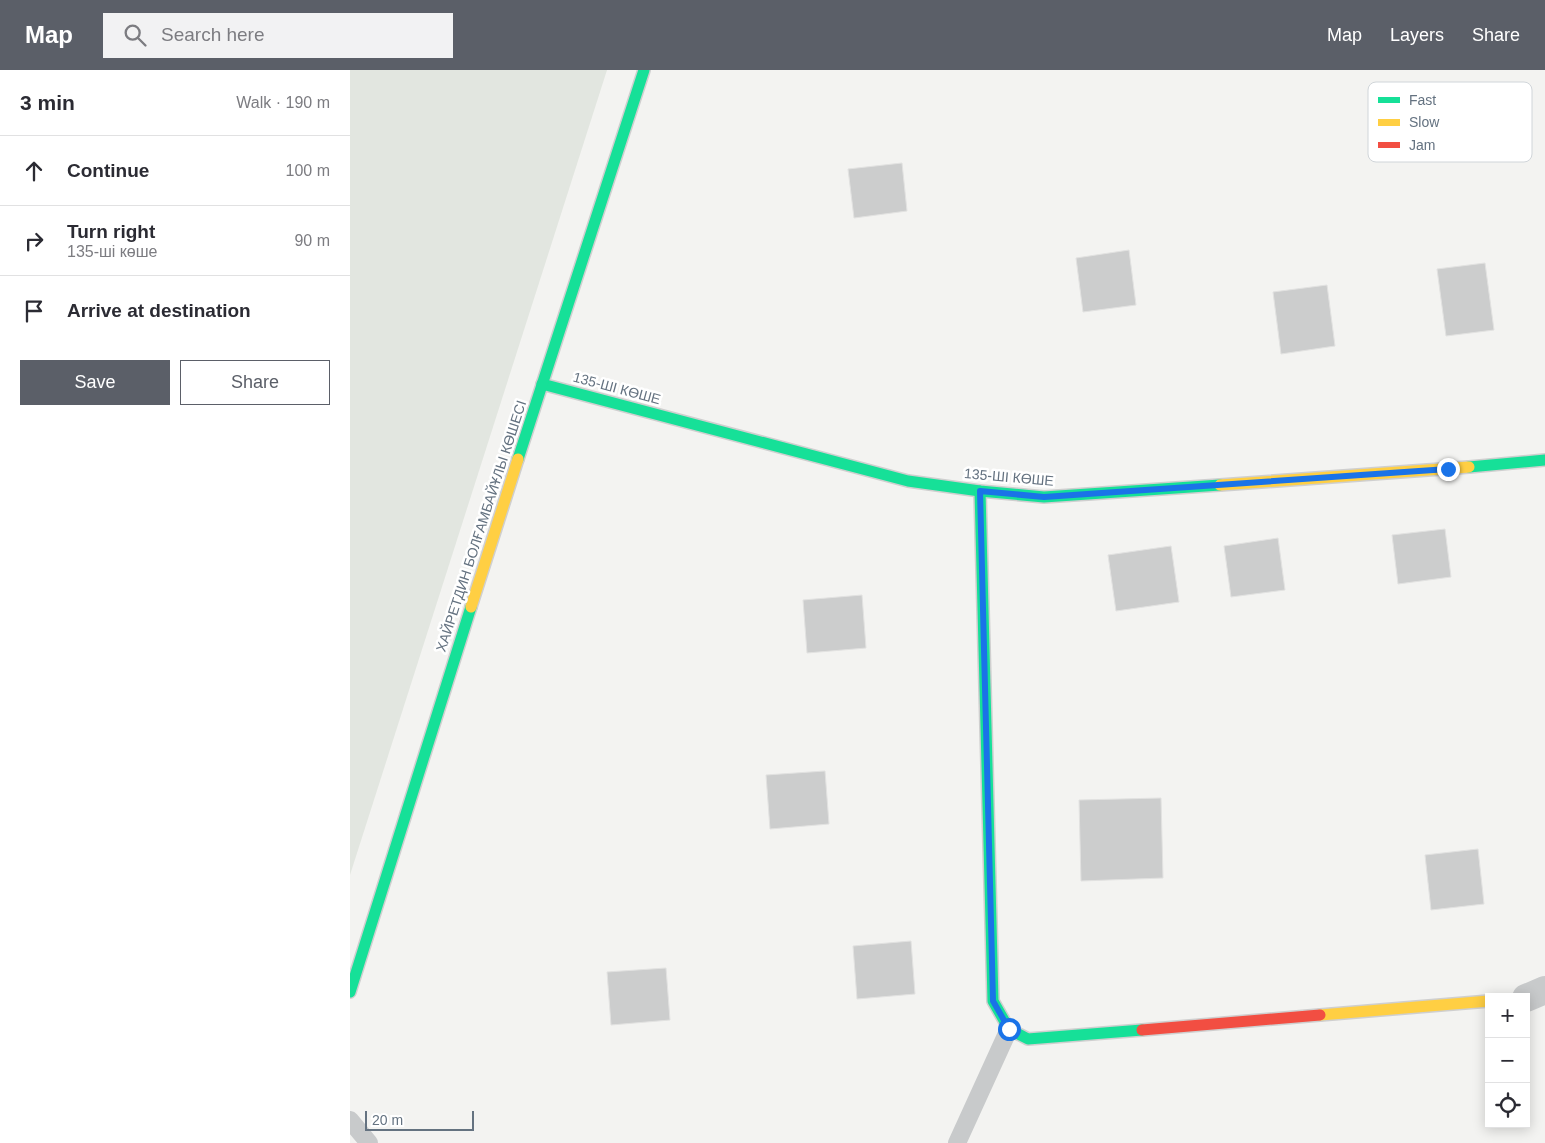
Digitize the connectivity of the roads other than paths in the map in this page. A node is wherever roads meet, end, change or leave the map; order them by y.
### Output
1 (644, 70) edge
2 (542, 384) junction
3 (1545, 460) edge
4 (980, 491) junction
5 (1545, 990) edge
6 (350, 992) edge
7 (1530, 996) edge
8 (1485, 1001) edge
9 (1009, 1029) junction
10 (350, 1120) edge
11 (369, 1143) edge
12 (958, 1143) edge

1 - 2 street, ХАЙРЕТДИН БОЛҒАМБАЙҰЛЫ КӨШЕСІ
2 - 4 street, 135-ШІ КӨШЕ
2 - 6 street, ХАЙРЕТДИН БОЛҒАМБАЙҰЛЫ КӨШЕСІ
3 - 4 street, 135-ШІ КӨШЕ
4 - 9 street
5 - 7 street
8 - 9 street
9 - 12 lane
10 - 11 lane

